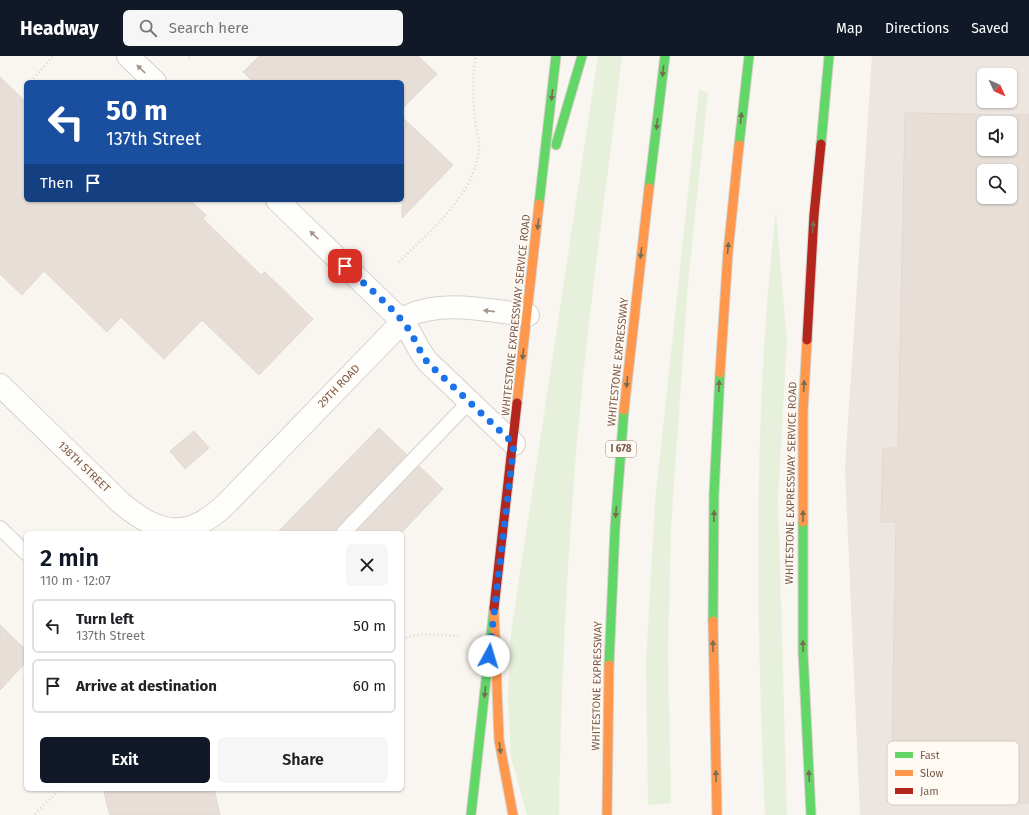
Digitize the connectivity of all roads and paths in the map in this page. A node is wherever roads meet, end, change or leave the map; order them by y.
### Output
1 (53, 56) edge
2 (128, 56) edge
3 (476, 56) edge
4 (556, 56) edge
5 (582, 56) edge
6 (665, 56) edge
7 (748, 56) edge
8 (829, 56) edge
9 (818, 72) dead end
10 (32, 80) edge
11 (153, 80) edge
12 (822, 119) junction
13 (542, 189) junction
14 (279, 202) edge
15 (399, 262) dead end
16 (528, 315) junction
17 (402, 321) junction
18 (0, 385) edge
19 (470, 401) junction
20 (514, 444) junction
21 (0, 528) edge
22 (178, 529) joint
23 (345, 531) edge
24 (24, 551) edge
25 (494, 611) junction
26 (458, 636) dead end
27 (404, 638) edge
28 (58, 791) edge
29 (35, 814) dead end
30 (472, 815) edge
31 (513, 815) edge
32 (607, 815) edge
33 (718, 815) edge
34 (812, 815) edge

1 - 10 path
11 -> 2 street
3 - 15 path
4 -> 13 main road, WHITESTONE EXPRESSWAY SERVICE ROAD
5 - 13 main road
6 -> 32 main road, WHITESTONE EXPRESSWAY / I 678
33 -> 7 main road
8 - 12 main road, WHITESTONE EXPRESSWAY SERVICE ROAD
9 - 12 main road
34 -> 12 main road, WHITESTONE EXPRESSWAY SERVICE ROAD
13 -> 16 main road, WHITESTONE EXPRESSWAY SERVICE ROAD
17 -> 14 street
16 -> 17 street, 29TH ROAD
16 -> 20 main road, WHITESTONE EXPRESSWAY SERVICE ROAD
17 - 19 street
17 - 22 street, 29TH ROAD
18 - 22 street, 138TH STREET
19 - 20 street
19 - 23 lane
20 - 25 main road, WHITESTONE EXPRESSWAY SERVICE ROAD
21 - 24 lane
25 -> 30 main road, WHITESTONE EXPRESSWAY SERVICE ROAD
25 -> 31 main road
26 - 27 path
28 - 29 path

